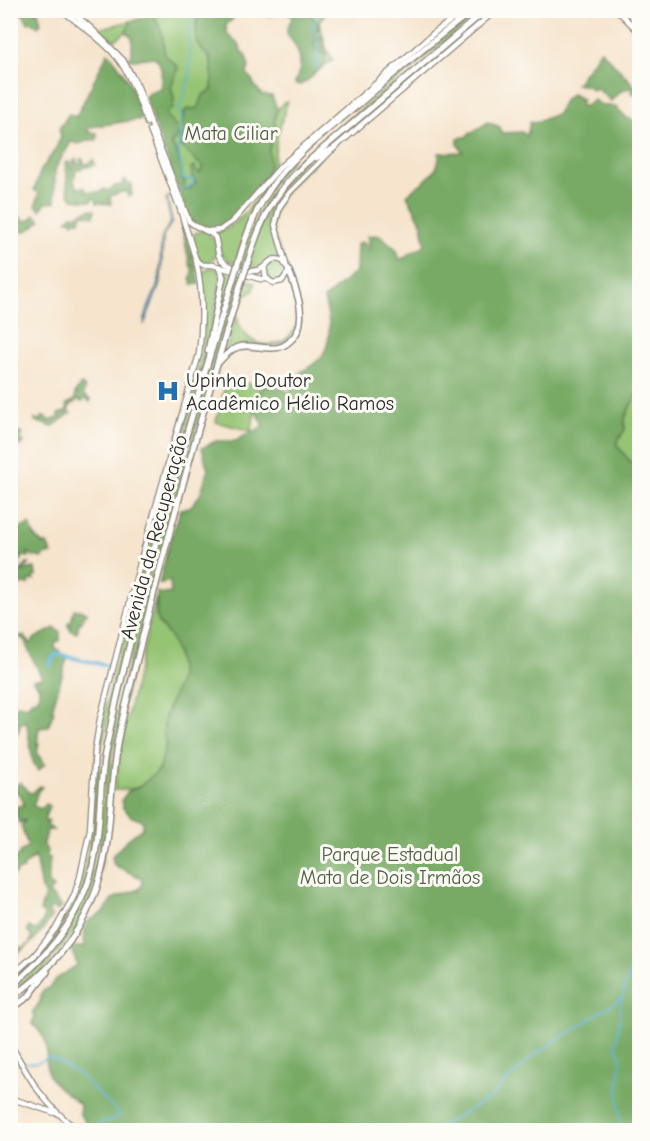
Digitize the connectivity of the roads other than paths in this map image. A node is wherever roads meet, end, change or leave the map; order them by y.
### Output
1 (62, 10) edge
2 (70, 10) edge
3 (465, 10) edge
4 (474, 10) edge
5 (486, 10) edge
6 (496, 10) edge
7 (617, 10) edge
8 (639, 33) edge
9 (338, 117) junction
10 (329, 130) junction
11 (315, 136) junction
12 (333, 149) junction
13 (306, 164) junction
14 (201, 230) junction
15 (209, 231) junction
16 (191, 240) junction
17 (218, 253) junction
18 (196, 260) junction
19 (286, 264) junction
20 (208, 265) junction
21 (219, 267) junction
22 (264, 267) junction
23 (289, 271) junction
24 (200, 278) junction
25 (268, 279) junction
26 (216, 366) junction
27 (204, 376) junction
28 (56, 958) junction
29 (10, 977) edge
30 (10, 987) edge
31 (10, 998) edge
32 (10, 1010) edge
33 (10, 1043) edge
34 (10, 1098) edge
35 (55, 1113) junction
36 (78, 1131) edge

1 - 16 main road
2 - 14 main road
3 - 9 main road
4 - 10 highway, Avenida da Recuperação
5 - 13 highway, Avenida da Recuperação
6 - 12 main road
7 - 8 main road
9 - 10 highway
9 - 11 main road
10 - 11 highway
10 - 27 highway, Avenida da Recuperação, bridge
11 - 15 main road
12 - 13 highway
12 - 19 main road
13 - 26 highway, Avenida da Recuperação, bridge
14 - 15 main road
14 - 16 main road
15 - 17 main road
16 - 18 main road
17 - 20 main road
17 - 22 main road
18 - 20 main road
18 - 24 main road, Avenida da Recuperação
19 - 22 main road
19 - 23 main road
20 - 21 main road
20 - 24 main road
21 - 25 main road
21 - 27 highway
22 - 25 main road
23 - 25 main road
23 - 26 highway
24 - 29 main road, Avenida da Recuperação
26 - 28 highway, Avenida da Recuperação
27 - 30 highway, Avenida da Recuperação
28 - 31 highway, Avenida da Recuperação
28 - 32 highway
33 - 35 main road
34 - 35 main road
35 - 36 main road

